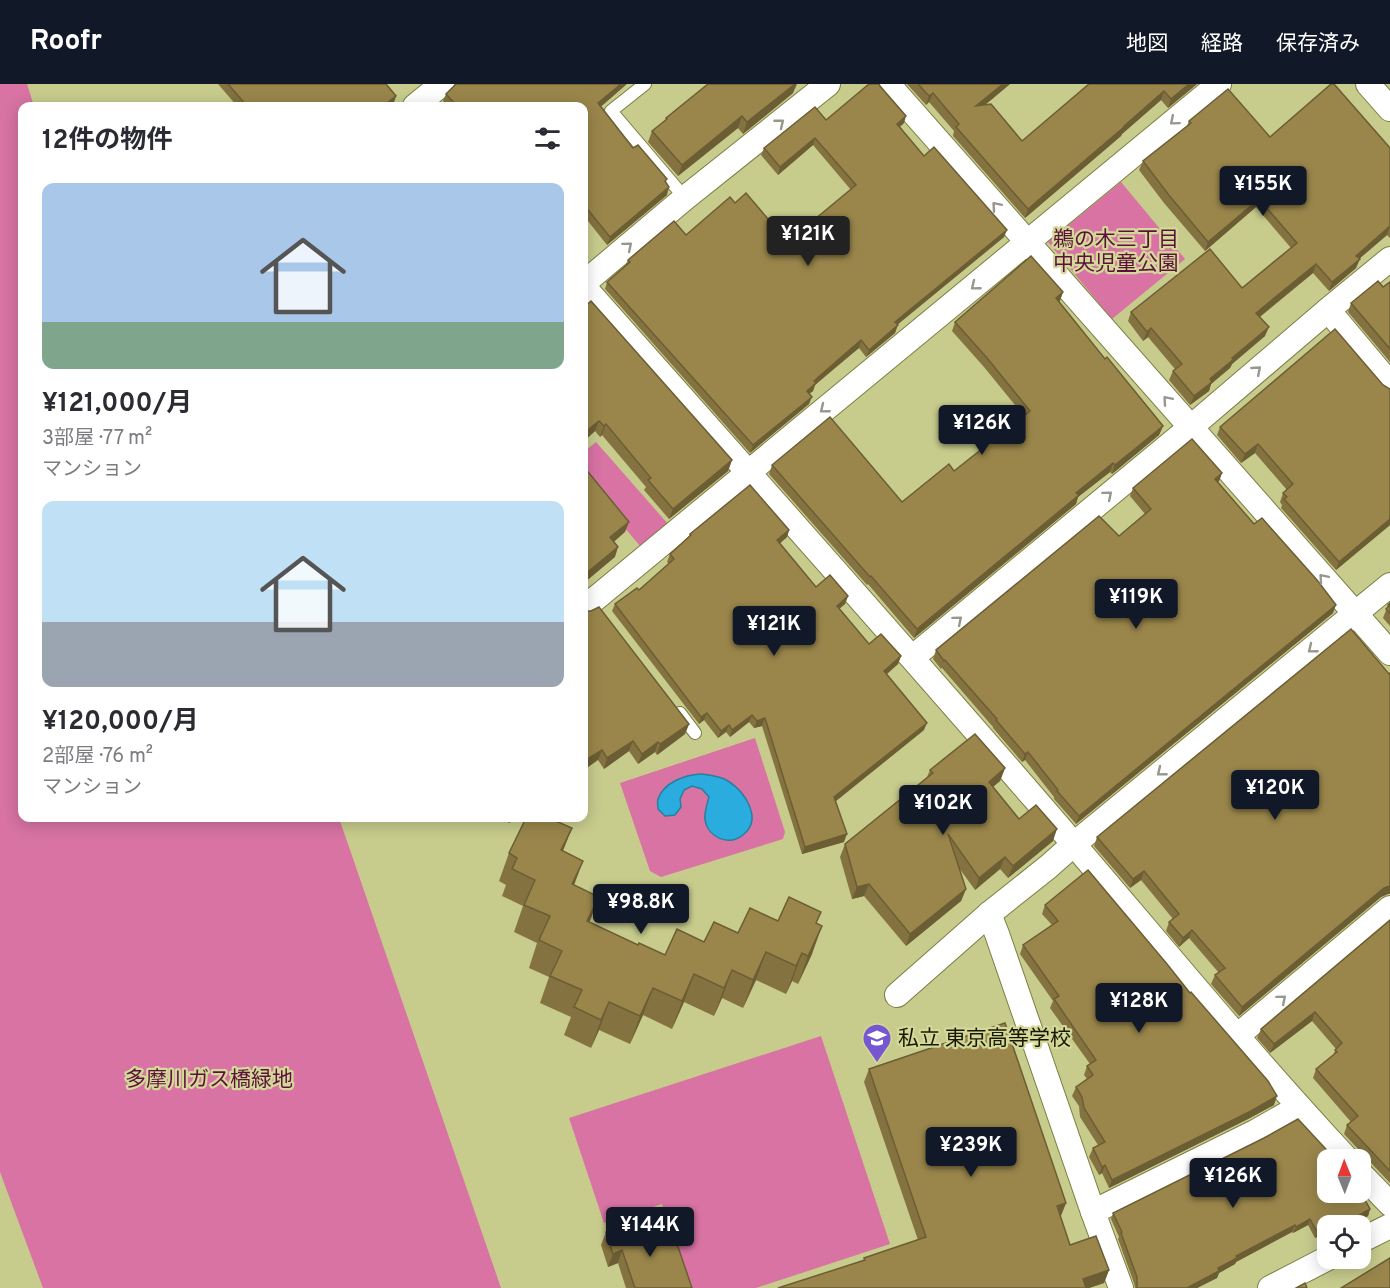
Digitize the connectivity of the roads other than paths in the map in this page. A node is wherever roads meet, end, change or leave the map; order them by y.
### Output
1 (645, 84) edge
2 (828, 84) edge
3 (888, 84) edge
4 (1219, 84) edge
5 (1368, 84) edge
6 (1390, 109) edge
7 (685, 198) junction
8 (1028, 242) junction
9 (1390, 259) edge
10 (588, 282) edge
11 (588, 290) edge
12 (1328, 310) junction
13 (1390, 384) edge
14 (1191, 427) junction
15 (748, 472) junction
16 (1390, 585) edge
17 (592, 606) edge
18 (1355, 614) junction
19 (1390, 653) edge
20 (913, 657) junction
21 (673, 705) edge
22 (695, 733) dead end
23 (1074, 844) junction
24 (1390, 908) edge
25 (989, 914) junction
26 (897, 995) dead end
27 (1237, 1036) junction
28 (1299, 1107) junction
29 (1338, 1149) edge
30 (1371, 1184) edge
31 (1390, 1204) edge
32 (1092, 1212) junction
33 (1390, 1226) edge
34 (1371, 1236) edge
35 (1317, 1264) edge
36 (1121, 1288) edge
37 (1270, 1288) edge

1 - 7 lane
7 -> 2 street
8 -> 3 street
4 -> 8 street
5 - 6 street
10 -> 7 street
14 -> 8 street
8 -> 15 street
9 - 12 street
11 - 15 street
12 - 13 street
14 -> 12 street
18 -> 14 street
20 -> 14 street
15 - 17 street
15 - 20 street
16 - 18 street
18 - 19 street
18 -> 23 street
20 - 23 street
21 - 22 lane
23 - 25 street
23 - 27 street
27 -> 24 street
25 - 26 street
25 - 32 street
27 - 28 street
28 - 29 street
28 - 32 street
30 - 31 street
32 - 36 street
33 - 34 street
35 - 37 street

